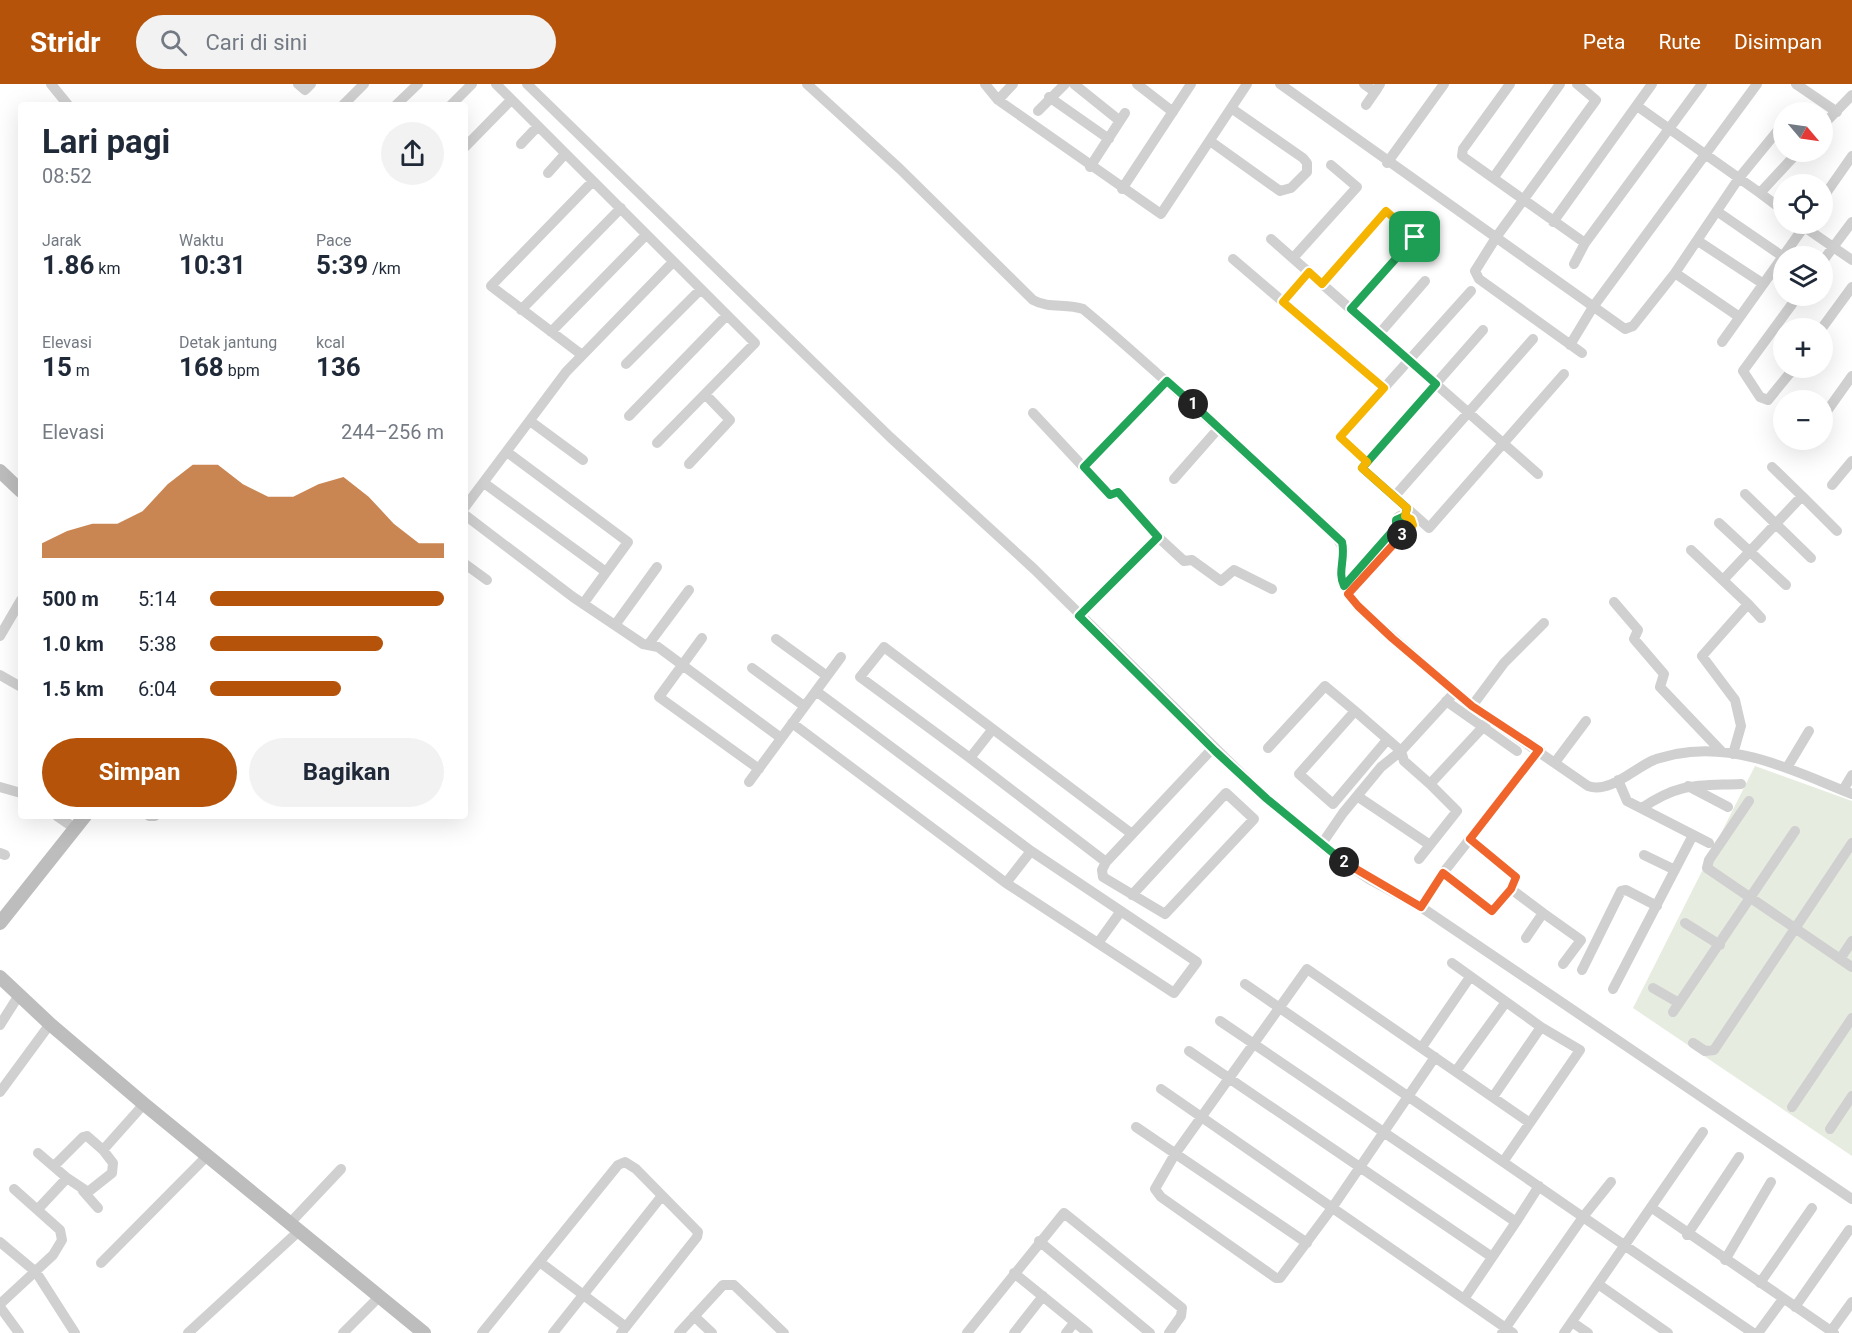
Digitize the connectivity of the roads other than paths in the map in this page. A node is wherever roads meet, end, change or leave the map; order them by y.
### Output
1 (51, 84) edge
2 (298, 84) edge
3 (310, 84) edge
4 (364, 84) edge
5 (418, 84) edge
6 (472, 84) edge
7 (496, 84) edge
8 (527, 84) edge
9 (807, 84) edge
10 (985, 84) edge
11 (1013, 84) edge
12 (1065, 84) edge
13 (1074, 84) edge
14 (1191, 84) edge
15 (1247, 84) edge
16 (1280, 84) edge
17 (1364, 84) edge
18 (1444, 84) edge
19 (1510, 84) edge
20 (1560, 84) edge
21 (1577, 84) edge
22 (1702, 84) edge
23 (1757, 84) edge
24 (1796, 84) edge
25 (1141, 85) edge
26 (1646, 86) edge
27 (1377, 88) edge
28 (1852, 95) edge
29 (1049, 97) junction
30 (511, 100) junction
31 (998, 100) junction
32 (66, 102) edge
33 (346, 102) edge
34 (399, 102) edge
35 (454, 102) edge
36 (1366, 105) dead end
37 (1638, 106) junction
38 (1231, 108) junction
39 (1038, 111) dead end
40 (1173, 112) junction
41 (1837, 112) junction
42 (1833, 116) edge
43 (538, 126) junction
44 (1671, 130) junction
45 (1773, 136) edge
46 (1109, 139) junction
47 (1210, 141) junction
48 (468, 144) edge
49 (521, 144) dead end
50 (566, 154) junction
51 (1705, 155) junction
52 (1852, 156) edge
53 (1387, 162) junction
54 (1789, 162) edge
55 (1331, 165) dead end
56 (1090, 167) junction
57 (548, 173) dead end
58 (1494, 177) junction
59 (1739, 178) junction
60 (593, 181) junction
61 (1833, 183) edge
62 (1122, 189) junction
63 (1760, 193) junction
64 (1524, 201) junction
65 (1773, 203) edge
66 (621, 208) junction
67 (1718, 212) junction
68 (1553, 222) junction
69 (1852, 222) edge
70 (1817, 234) edge
71 (646, 235) junction
72 (1497, 236) junction
73 (1271, 239) dead end
74 (1698, 241) junction
75 (1585, 243) junction
76 (1834, 246) junction
77 (1773, 250) edge
78 (1293, 258) junction
79 (1233, 259) dead end
80 (1852, 260) edge
81 (673, 262) junction
82 (1574, 264) dead end
83 (1773, 268) edge
84 (1309, 272) junction
85 (1675, 273) junction
86 (1425, 281) dead end
87 (1762, 283) junction
88 (1322, 284) junction
89 (1852, 287) edge
90 (700, 289) junction
91 (1471, 291) dead end
92 (1283, 302) junction
93 (1593, 307) junction
94 (1351, 309) junction
95 (521, 310) junction
96 (728, 315) junction
97 (1738, 316) junction
98 (1829, 318) edge
99 (1483, 330) dead end
100 (1773, 330) edge
101 (551, 332) junction
102 (1379, 334) junction
103 (1533, 339) dead end
104 (1722, 342) dead end
105 (1570, 345) junction
106 (1582, 353) dead end
107 (582, 355) junction
108 (1409, 360) junction
109 (626, 364) dead end
110 (1564, 374) dead end
111 (1852, 376) edge
112 (1786, 378) edge
113 (1167, 381) junction
114 (1436, 384) junction
115 (1384, 388) junction
116 (705, 394) junction
117 (1833, 403) edge
118 (1033, 413) dead end
119 (1468, 413) junction
120 (629, 416) dead end
121 (530, 421) junction
122 (1218, 429) junction
123 (657, 443) dead end
124 (1503, 444) junction
125 (507, 452) junction
126 (583, 460) dead end
127 (1852, 460) edge
128 (1367, 462) junction
129 (689, 464) dead end
130 (1084, 467) junction
131 (1772, 467) dead end
132 (0, 471) edge
133 (1843, 473) junction
134 (1538, 474) dead end
135 (1174, 479) dead end
136 (1852, 480) edge
137 (484, 483) junction
138 (1832, 485) dead end
139 (18, 488) edge
140 (1745, 494) dead end
141 (1802, 496) junction
142 (1394, 497) junction
143 (468, 503) edge
144 (1406, 512) junction
145 (468, 517) edge
146 (1719, 523) dead end
147 (1418, 524) junction
148 (1776, 524) junction
149 (1400, 530) junction
150 (1837, 531) dead end
151 (1158, 537) junction
152 (1691, 550) dead end
153 (1750, 552) junction
154 (1811, 558) dead end
155 (468, 566) edge
156 (657, 567) dead end
157 (606, 572) junction
158 (487, 580) dead end
159 (1723, 580) junction
160 (1786, 585) dead end
161 (1272, 589) dead end
162 (689, 590) dead end
163 (1346, 590) junction
164 (1614, 602) dead end
165 (583, 604) junction
166 (1748, 604) junction
167 (18, 605) edge
168 (1081, 614) junction
169 (1761, 618) dead end
170 (1544, 622) dead end
171 (615, 625) junction
172 (0, 636) edge
173 (702, 638) dead end
174 (776, 639) dead end
175 (648, 645) junction
176 (841, 657) dead end
177 (682, 665) junction
178 (752, 668) dead end
179 (0, 675) edge
180 (827, 676) junction
181 (18, 685) edge
182 (816, 691) junction
183 (1455, 692) junction
184 (1446, 701) junction
185 (804, 706) junction
186 (1472, 706) junction
187 (1355, 711) junction
188 (1586, 721) dead end
189 (1486, 722) junction
190 (792, 723) junction
191 (992, 730) junction
192 (1809, 731) dead end
193 (782, 738) junction
194 (1387, 740) junction
195 (1213, 748) junction
196 (1268, 748) dead end
197 (1539, 750) junction
198 (1401, 751) junction
199 (1517, 751) dead end
200 (1728, 753) junction
201 (970, 758) junction
202 (1556, 761) junction
203 (1788, 766) junction
204 (759, 769) junction
205 (1852, 775) edge
206 (1618, 780) junction
207 (749, 783) dead end
208 (1430, 784) junction
209 (1741, 784) dead end
210 (1687, 786) junction
211 (0, 787) edge
212 (18, 792) edge
213 (1848, 792) edge
214 (1357, 796) junction
215 (1749, 801) dead end
216 (1728, 807) dead end
217 (1642, 808) junction
218 (61, 819) edge
219 (83, 819) edge
220 (76, 829) junction
221 (1795, 831) dead end
222 (1132, 834) junction
223 (1693, 835) junction
224 (1470, 839) junction
225 (1709, 843) dead end
226 (1852, 843) edge
227 (1321, 845) junction
228 (1430, 845) junction
229 (1031, 851) junction
230 (1644, 855) dead end
231 (1419, 859) dead end
232 (1106, 862) junction
233 (1675, 870) junction
234 (1443, 873) junction
235 (1006, 883) junction
236 (1511, 889) junction
237 (1132, 895) junction
238 (1750, 899) junction
239 (1657, 906) junction
240 (1421, 907) junction
241 (1121, 911) junction
242 (1544, 913) junction
243 (1685, 923) dead end
244 (0, 924) edge
245 (1794, 929) junction
246 (1526, 938) dead end
247 (1852, 941) edge
248 (1098, 943) junction
249 (1720, 945) junction
250 (1840, 959) junction
251 (1452, 963) dead end
252 (1563, 964) dead end
253 (1852, 967) edge
254 (1582, 970) dead end
255 (0, 977) edge
256 (1470, 977) junction
257 (1245, 984) dead end
258 (1653, 988) dead end
259 (1613, 989) dead end
260 (19, 995) junction
261 (1506, 1002) junction
262 (1280, 1006) junction
263 (1852, 1018) edge
264 (1220, 1021) dead end
265 (50, 1024) junction
266 (0, 1025) edge
267 (1542, 1027) junction
268 (1693, 1043) dead end
269 (1253, 1044) junction
270 (1422, 1047) junction
271 (1189, 1052) dead end
272 (1435, 1057) junction
273 (1456, 1071) junction
274 (1230, 1077) junction
275 (1161, 1089) dead end
276 (0, 1092) edge
277 (1409, 1096) junction
278 (1494, 1096) junction
279 (1852, 1096) edge
280 (144, 1104) junction
281 (1792, 1107) dead end
282 (1202, 1117) junction
283 (1530, 1123) junction
284 (1136, 1127) dead end
285 (1830, 1129) dead end
286 (1702, 1132) dead end
287 (1383, 1134) junction
288 (103, 1150) junction
289 (38, 1153) dead end
290 (1175, 1154) junction
291 (207, 1156) junction
292 (1739, 1157) dead end
293 (1503, 1162) junction
294 (54, 1166) junction
295 (1360, 1167) junction
296 (340, 1168) dead end
297 (67, 1178) junction
298 (1611, 1182) dead end
299 (1771, 1182) dead end
300 (1539, 1186) junction
301 (14, 1189) dead end
302 (83, 1191) junction
303 (661, 1197) junction
304 (1852, 1199) edge
305 (98, 1208) dead end
306 (1332, 1208) junction
307 (1652, 1208) junction
308 (1812, 1208) dead end
309 (38, 1209) junction
310 (1584, 1217) junction
311 (1516, 1222) junction
312 (295, 1227) junction
313 (1849, 1230) dead end
314 (1687, 1235) junction
315 (1039, 1241) junction
316 (0, 1242) edge
317 (1307, 1243) junction
318 (1626, 1246) junction
319 (1492, 1257) junction
320 (1725, 1260) junction
321 (100, 1263) dead end
322 (541, 1263) junction
323 (36, 1272) junction
324 (1014, 1273) junction
325 (1760, 1283) junction
326 (1598, 1284) junction
327 (584, 1295) junction
328 (1043, 1296) junction
329 (379, 1297) junction
330 (1464, 1299) junction
331 (1783, 1299) junction
332 (1852, 1302) edge
333 (0, 1306) edge
334 (1796, 1307) junction
335 (694, 1316) junction
336 (1572, 1322) junction
337 (1074, 1323) junction
338 (623, 1330) edge
339 (1507, 1331) edge
340 (1832, 1332) edge
341 (19, 1333) edge
342 (75, 1333) edge
343 (188, 1333) edge
344 (343, 1333) edge
345 (424, 1333) edge
346 (482, 1333) edge
347 (553, 1333) edge
348 (679, 1333) edge
349 (712, 1333) edge
350 (784, 1333) edge
351 (968, 1333) edge
352 (1014, 1333) edge
353 (1066, 1333) edge
354 (1088, 1333) edge
355 (1150, 1333) edge
356 (1169, 1333) edge
357 (1564, 1333) edge
358 (1588, 1333) edge
359 (1668, 1333) edge
360 (1753, 1333) edge
361 (1758, 1333) edge

1 - 32 street
2 - 3 street
4 - 33 street
5 - 34 street
6 - 35 street
7 - 30 street
8 - 168 street
9 - 113 street
10 - 31 street
11 - 31 street
12 - 29 street
13 - 46 street
14 - 40 street
15 - 38 street
16 - 53 street
17 - 27 street
18 - 53 street
19 - 58 street
20 - 58 street
21 - 64 street
22 - 44 street
23 - 51 street
24 - 41 street
25 - 40 street
26 - 37 street
27 - 36 street
28 - 41 street
29 - 39 street
29 - 46 street
30 - 43 street
30 - 48 street
31 - 56 street
37 - 44 street
37 - 68 street
38 - 47 street
38 - 47 street
40 - 62 street
41 - 42 street
43 - 49 street
43 - 50 street
44 - 51 street
44 - 75 street
45 - 59 street
46 - 56 street
47 - 62 street
50 - 57 street
50 - 60 street
51 - 59 street
51 - 93 street
52 - 61 street
53 - 72 street
54 - 63 street
55 - 78 street
56 - 62 street
58 - 64 street
59 - 63 street
59 - 67 street
60 - 66 street
60 - 95 street
63 - 65 street
64 - 68 street
64 - 72 street
66 - 71 street
66 - 95 street
67 - 74 street
67 - 77 street
68 - 75 street
69 - 76 street
70 - 76 street
71 - 81 street
71 - 101 street
72 - 93 street
72 - 105 street
73 - 78 street
74 - 85 street
74 - 87 street
75 - 82 street
76 - 80 street
78 - 84 street
79 - 92 street
81 - 90 street
81 - 107 street
83 - 87 street
84 - 88 street
84 - 92 street
85 - 93 street
85 - 97 street
86 - 102 street
87 - 97 street
88 - 94 street
88 - 94 street
89 - 98 street
90 - 96 street
90 - 109 street
91 - 108 street
92 - 115 street
93 - 105 street
94 - 102 street
95 - 101 street
96 - 116 street
96 - 120 street
97 - 104 street
99 - 114 street
100 - 112 street
101 - 107 street
102 - 108 street
103 - 119 street
105 - 106 street
107 - 121 street
108 - 114 street
108 - 115 street
110 - 124 street
111 - 117 street
113 - 122 street
113 - 130 street
114 - 119 street
114 - 128 street
115 - 128 street
116 - 123 street
116 - 129 street
118 - 130 street
119 - 124 street
119 - 142 street
121 - 125 street
121 - 126 street
122 - 135 street
122 - 163 street
124 - 134 street
124 - 147 street
125 - 137 street
125 - 157 street
127 - 133 street
128 - 142 street
130 - 151 street
131 - 141 street
132 - 139 street
133 - 136 street
133 - 138 street
137 - 143 street
137 - 157 street
140 - 148 street
141 - 148 street
141 - 150 street
142 - 144 street
144 - 147 street
144 - 149 street
145 - 165 street
146 - 153 street
147 - 149 street
148 - 153 street
148 - 154 street
149 - 163 street
151 - 161 street
151 - 168 street
152 - 159 street
153 - 159 street
153 - 160 street
155 - 158 street
156 - 171 street
157 - 165 street
159 - 166 street
162 - 175 street
163 - 183 street
164 - 200 street
165 - 171 street
166 - 169 street
166 - 200 street
167 - 172 street
168 - 195 street
170 - 186 street
171 - 175 street
173 - 177 street
174 - 180 street
175 - 177 street
176 - 180 street
177 - 193 street
177 - 204 street
178 - 185 street
179 - 181 street
180 - 182 street
182 - 185 street
182 - 229 street
183 - 184 street
183 - 186 street
184 - 189 street
184 - 198 street
185 - 190 street
186 - 189 street
187 - 194 street
187 - 194 street
187 - 196 street
188 - 202 street
189 - 197 street
189 - 199 street
189 - 208 street
190 - 193 street
190 - 235 street
191 - 201 street
191 - 201 street
191 - 222 street
192 - 203 street
193 - 204 street
194 - 198 street
195 - 222 street
195 - 227 street
197 - 202 street
197 - 224 street
198 - 208 street
198 - 214 street
200 - 203 street
200 - 206 street
201 - 232 street
202 - 206 street
203 - 213 street
204 - 207 street
205 - 213 street
206 - 217 street
208 - 228 street
209 - 210 street
210 - 216 street
210 - 217 street
211 - 212 street
214 - 227 street
214 - 228 street
215 - 238 street
217 - 223 street
218 - 220 street
219 - 220 street
220 - 244 street
221 - 238 street
222 - 232 street
223 - 225 street
223 - 233 street
224 - 234 street
224 - 236 street
226 - 245 street
227 - 240 street
228 - 231 street
229 - 235 street
229 - 241 street
230 - 233 street
232 - 237 street
233 - 239 street
234 - 236 street
234 - 240 street
235 - 248 street
236 - 242 street
237 - 237 street
238 - 245 street
238 - 249 street
239 - 254 street
239 - 259 street
240 - 304 street
241 - 248 street
241 - 248 street
242 - 246 street
242 - 252 street
243 - 249 street
245 - 250 street
245 - 268 street
247 - 250 street
249 - 258 street
250 - 253 street
251 - 256 street
255 - 260 street
256 - 261 street
256 - 270 street
257 - 262 street
260 - 265 street
260 - 266 street
261 - 267 street
261 - 273 street
262 - 269 street
262 - 270 street
262 - 277 street
263 - 281 street
264 - 269 street
265 - 276 street
265 - 280 street
267 - 278 street
267 - 283 street
269 - 274 street
269 - 287 street
270 - 272 street
271 - 274 street
272 - 273 street
272 - 277 street
273 - 278 street
274 - 282 street
274 - 295 street
275 - 282 street
277 - 287 street
277 - 293 street
278 - 283 street
279 - 285 street
280 - 288 street
280 - 291 street
282 - 290 street
282 - 306 street
283 - 293 street
284 - 290 street
286 - 307 street
287 - 295 street
287 - 311 street
288 - 294 street
288 - 302 street
289 - 294 street
290 - 317 street
290 - 317 street
291 - 312 street
291 - 321 street
292 - 314 street
293 - 300 street
294 - 297 street
295 - 306 street
295 - 319 street
296 - 312 street
297 - 302 street
297 - 309 street
298 - 310 street
299 - 320 street
300 - 310 street
300 - 311 street
301 - 309 street
302 - 305 street
303 - 322 street
303 - 327 street
303 - 338 street
306 - 317 street
306 - 330 street
307 - 314 street
307 - 318 street
308 - 325 street
309 - 323 street
310 - 318 street
310 - 339 street
311 - 319 street
312 - 329 street
312 - 343 street
313 - 334 street
314 - 320 street
315 - 324 street
315 - 355 street
315 - 356 street
316 - 323 street
318 - 326 street
318 - 360 street
319 - 330 street
320 - 325 street
322 - 327 street
322 - 346 street
323 - 333 street
323 - 342 street
324 - 328 street
324 - 351 street
325 - 331 street
326 - 336 street
326 - 359 street
327 - 338 street
327 - 347 street
328 - 337 street
328 - 352 street
329 - 344 street
329 - 345 street
330 - 339 street
331 - 334 street
331 - 361 street
332 - 340 street
333 - 341 street
334 - 340 street
335 - 348 street
335 - 349 street
335 - 350 street
336 - 357 street
336 - 358 street
337 - 353 street
337 - 354 street

